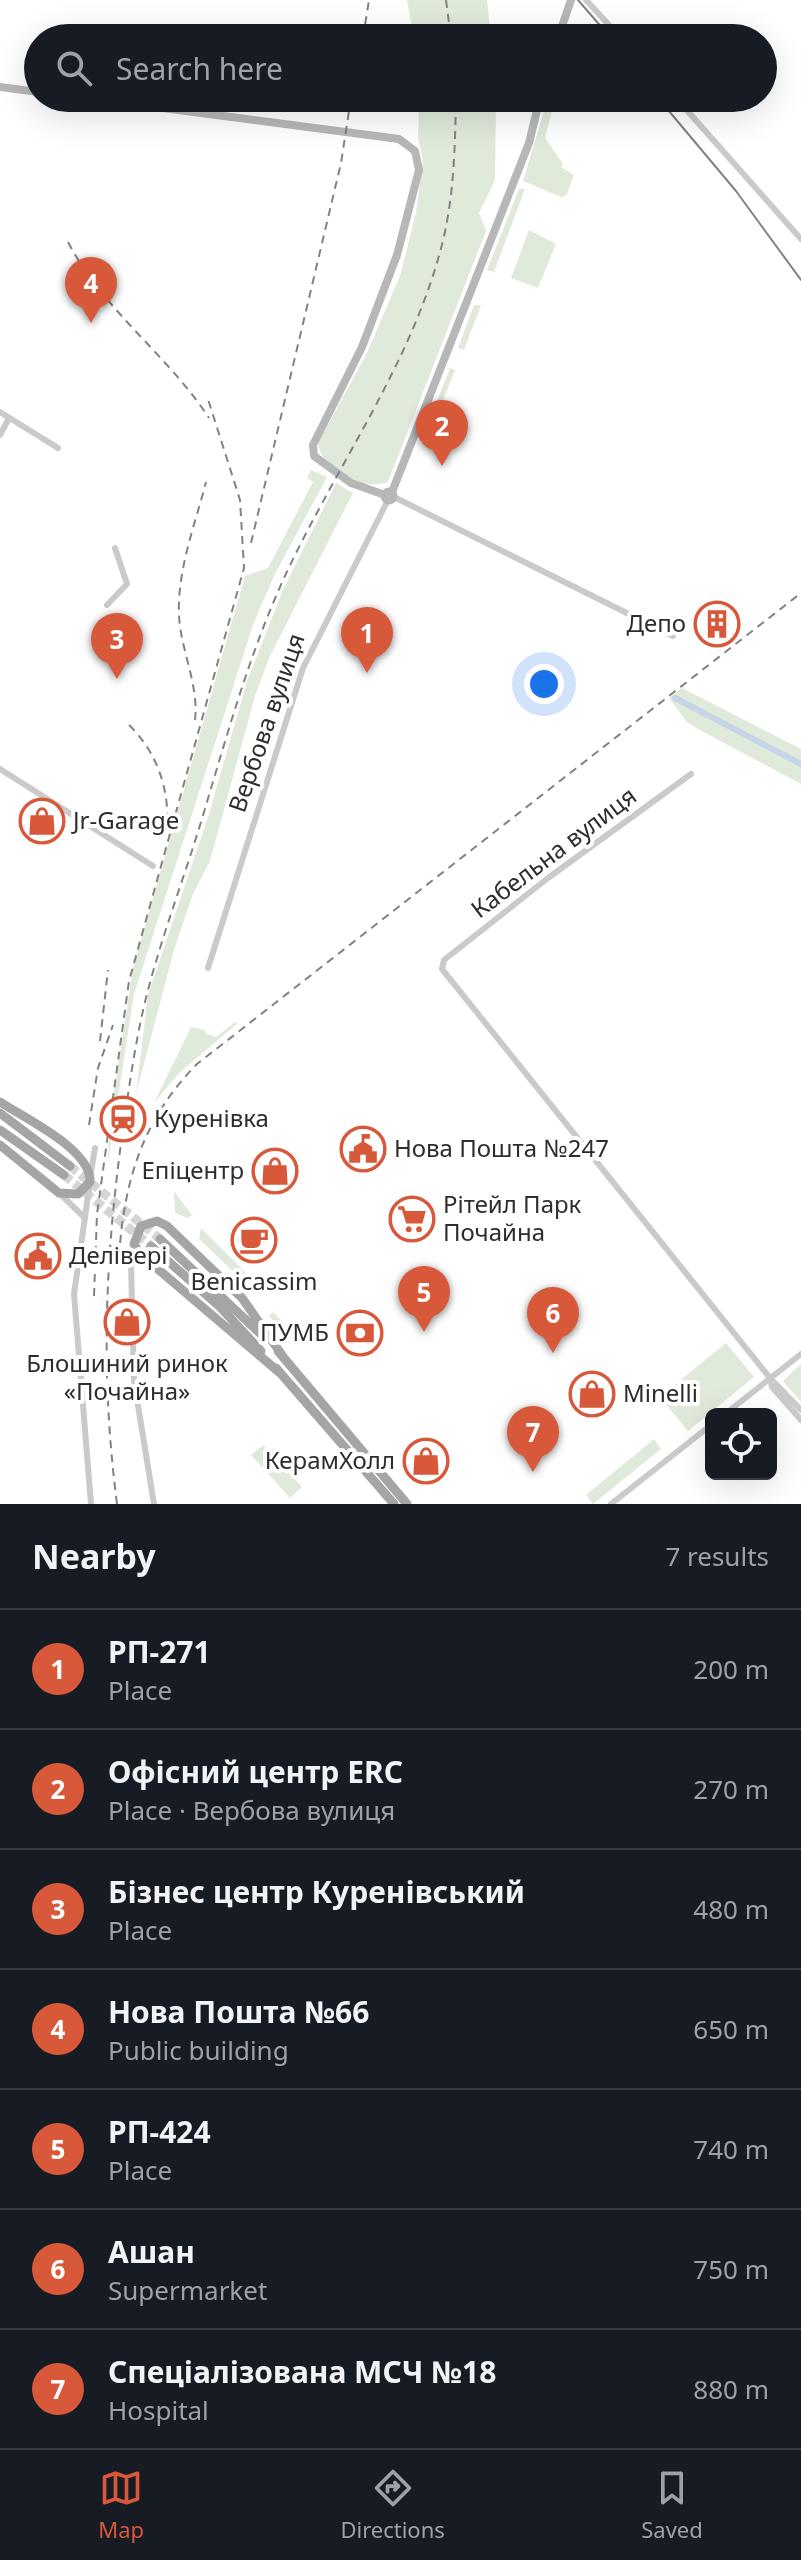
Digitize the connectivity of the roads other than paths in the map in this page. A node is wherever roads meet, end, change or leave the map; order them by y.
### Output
1 (571, 0) edge
2 (578, 0) edge
3 (586, 0) edge
4 (565, 19) junction
5 (563, 24) edge
6 (608, 24) edge
7 (0, 87) edge
8 (24, 90) edge
9 (194, 112) edge
10 (537, 112) edge
11 (688, 112) edge
12 (801, 239) edge
13 (0, 412) edge
14 (9, 418) junction
15 (0, 435) edge
16 (58, 448) dead end
17 (389, 496) junction
18 (115, 548) dead end
19 (107, 605) dead end
20 (673, 636) dead end
21 (0, 769) edge
22 (691, 774) dead end
23 (153, 866) dead end
24 (208, 968) dead end
25 (0, 1102) edge
26 (0, 1113) edge
27 (0, 1130) edge
28 (0, 1145) edge
29 (80, 1155) junction
30 (90, 1177) junction
31 (59, 1193) junction
32 (85, 1218) junction
33 (160, 1239) tunnel mouth
34 (151, 1246) tunnel mouth
35 (139, 1253) junction
36 (801, 1354) edge
37 (282, 1355) junction
38 (280, 1373) junction
39 (770, 1378) junction
40 (732, 1408) edge
41 (801, 1410) edge
42 (801, 1420) edge
43 (705, 1430) edge
44 (91, 1504) edge
45 (154, 1504) edge
46 (394, 1504) edge
47 (407, 1504) edge
48 (611, 1504) edge

1 - 4 main road
2 - 4 main road
3 - 6 street
4 - 5 main road
7 - 8 main road
9 - 17 main road
10 - 17 main road, Вербова вулиця
11 - 12 street
13 - 14 street
14 - 15 street
14 - 16 street
17 - 20 street
17 - 24 street, Вербова вулиця
18 - 19 street
21 - 23 street
22 - 39 street, Кабельна вулиця
25 - 29 main road
26 - 27 main road
28 - 31 main road
29 - 30 main road
29 - 30 street
30 - 31 main road
30 - 32 street
31 - 32 street
32 - 44 street
33 - 37 main road
34 - 38 main road
35 - 37 main road
35 - 38 main road
35 - 45 street
36 - 39 street
37 - 47 main road
38 - 46 main road
39 - 40 street
39 - 41 street
39 - 42 street
43 - 48 street

